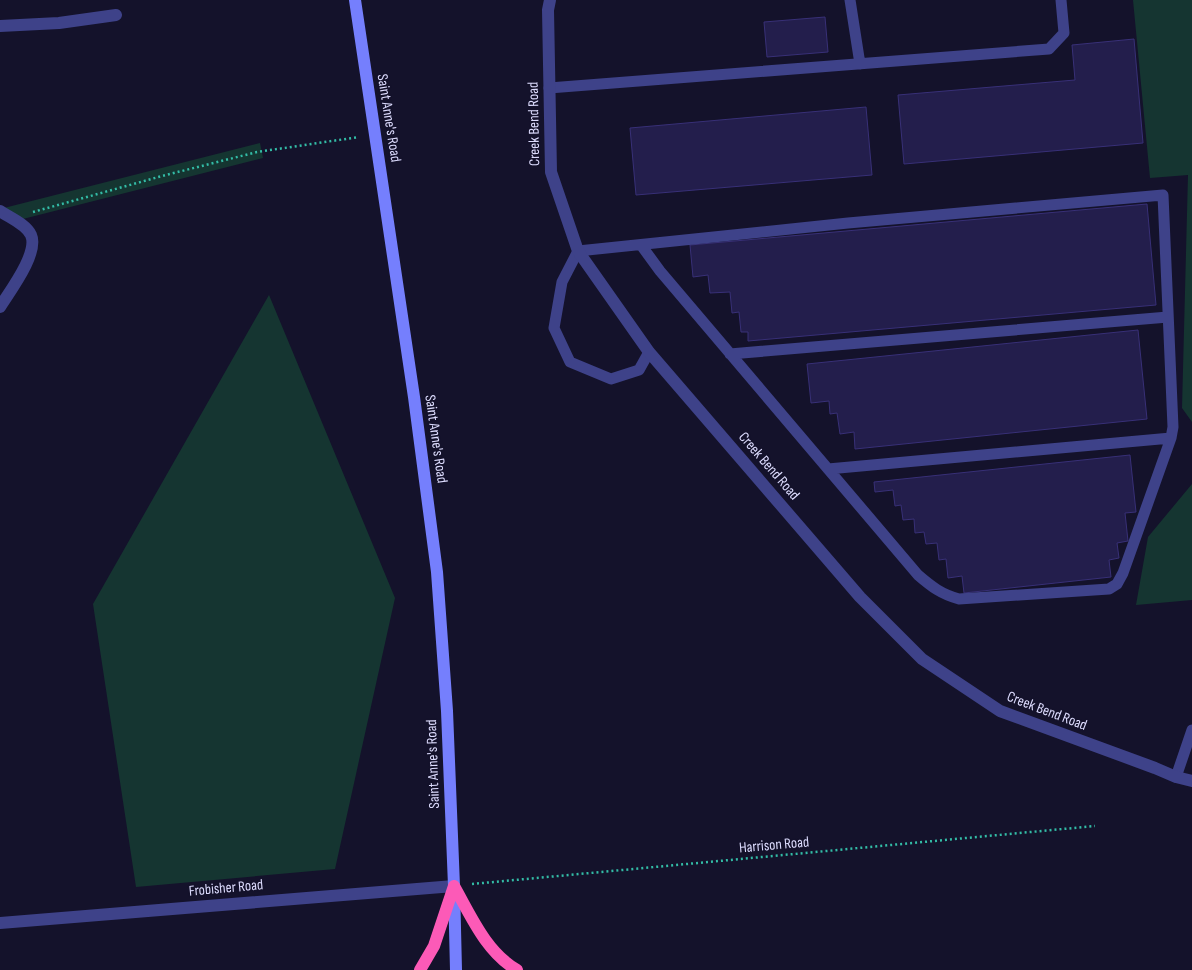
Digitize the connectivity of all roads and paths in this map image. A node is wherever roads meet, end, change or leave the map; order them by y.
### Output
1 (355, 0) edge
2 (550, 0) edge
3 (850, 0) edge
4 (1062, 0) edge
5 (116, 14) dead end
6 (0, 26) edge
7 (860, 64) junction
8 (549, 88) junction
9 (376, 135) junction
10 (0, 211) edge
11 (11, 218) junction
12 (641, 245) junction
13 (578, 252) junction
14 (0, 307) edge
15 (1168, 317) junction
16 (649, 352) junction
17 (730, 354) junction
18 (1171, 438) junction
19 (828, 469) junction
20 (1192, 730) edge
21 (1176, 777) junction
22 (1192, 780) edge
23 (1095, 826) dead end
24 (454, 886) junction
25 (0, 923) edge
26 (420, 970) edge
27 (456, 970) edge
28 (516, 970) edge

1 - 9 main road, Saint Anne's Road
2 - 8 street, Creek Bend Road
3 - 7 lane
4 - 7 lane
5 - 6 street
7 - 8 lane
8 - 13 street, Creek Bend Road
9 - 11 path
9 - 24 main road, Saint Anne's Road
10 - 11 street
11 - 14 street
12 - 13 lane
12 - 15 lane
12 - 17 lane
13 - 16 street, Creek Bend Road
13 - 16 lane
15 - 17 lane
15 - 18 lane
16 - 21 street, Creek Bend Road
17 - 19 lane
18 - 19 lane
18 - 19 lane
20 - 21 lane
21 - 22 street, Creek Bend Road
23 - 24 path, Harrison Road
24 - 25 street, Frobisher Road
24 - 26 highway
24 - 27 main road, Saint Anne's Road
24 - 28 highway

